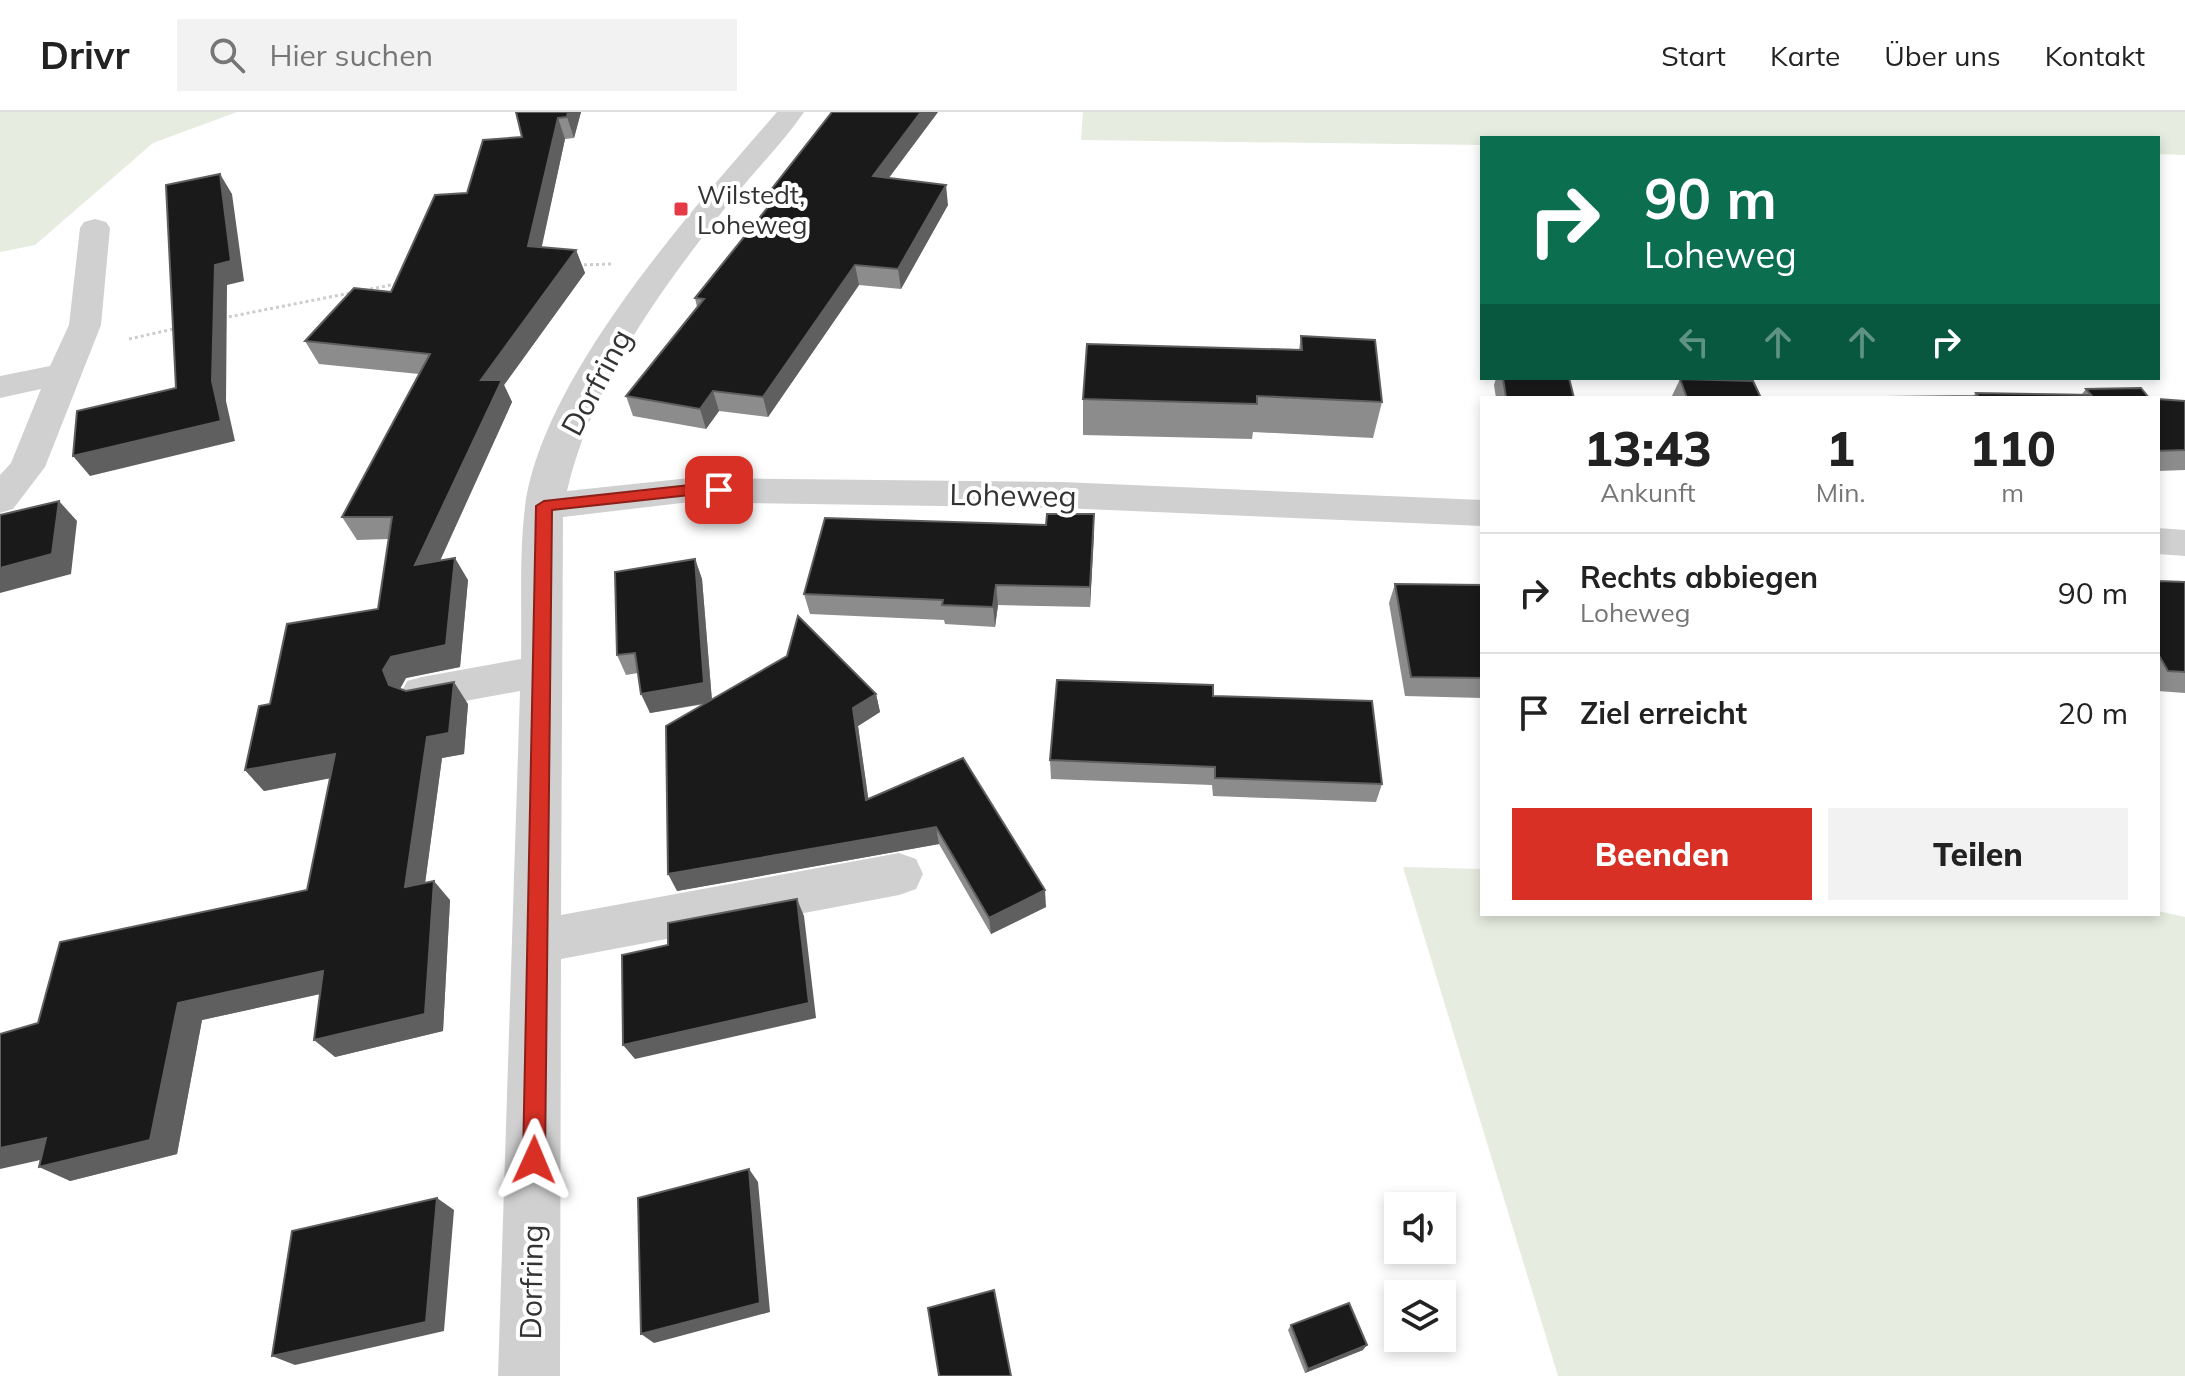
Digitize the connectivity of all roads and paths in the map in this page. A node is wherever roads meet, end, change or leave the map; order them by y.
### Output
1 (791, 112) edge
2 (95, 228) dead end
3 (669, 262) junction
4 (566, 265) edge
5 (402, 283) edge
6 (213, 320) edge
7 (188, 325) edge
8 (69, 362) junction
9 (0, 387) edge
10 (0, 500) edge
11 (544, 506) junction
12 (1480, 513) edge
13 (2160, 541) edge
14 (2185, 543) edge
15 (542, 671) junction
16 (422, 693) edge
17 (899, 874) dead end
18 (538, 941) junction
19 (529, 1376) edge

1 - 3 street, Dorfring
2 - 8 street
3 - 4 path
3 - 11 street, Dorfring
5 - 6 path
7 - 8 path
8 - 9 street
8 - 10 street
11 - 12 street, Loheweg
11 - 15 street, Dorfring
13 - 14 street
15 - 16 street
15 - 18 street, Dorfring
17 - 18 street
18 - 19 street, Dorfring

